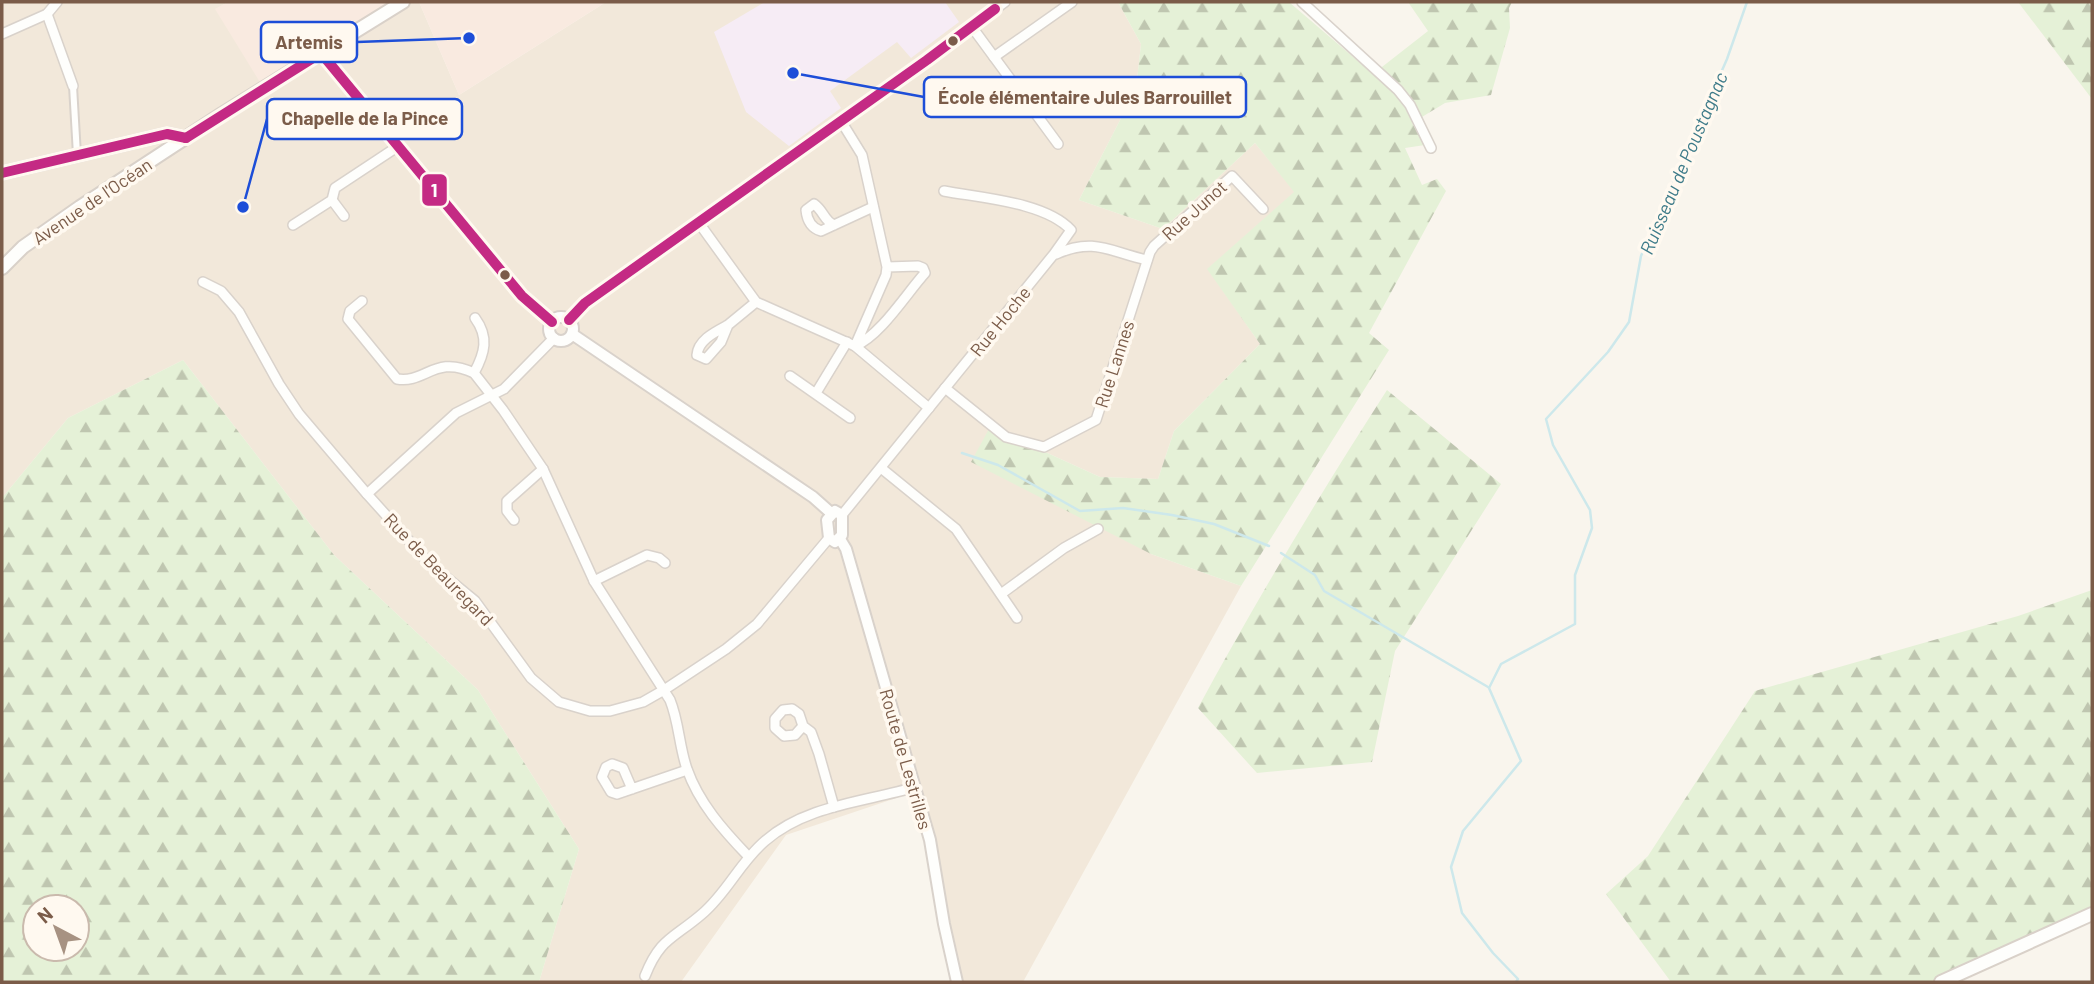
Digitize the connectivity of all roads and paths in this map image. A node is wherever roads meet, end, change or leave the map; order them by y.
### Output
1 (57, 2) edge
2 (402, 2) edge
3 (1005, 2) edge
4 (1072, 2) edge
5 (1301, 2) edge
6 (996, 5) edge
7 (47, 14) junction
8 (972, 27) junction
9 (2, 34) edge
10 (321, 53) junction
11 (994, 57) junction
12 (73, 86) joint
13 (841, 121) junction
14 (186, 138) junction
15 (1058, 144) dead end
16 (397, 147) junction
17 (1431, 148) dead end
18 (77, 155) junction
19 (2, 173) edge
20 (944, 191) dead end
21 (332, 200) junction
22 (873, 207) junction
23 (1263, 209) dead end
24 (344, 216) dead end
25 (699, 223) junction
26 (293, 225) dead end
27 (834, 225) dead end
28 (1154, 246) joint
29 (1054, 254) junction
30 (1147, 260) junction
31 (887, 267) junction
32 (2, 268) edge
33 (203, 282) dead end
34 (362, 301) dead end
35 (756, 302) junction
36 (475, 318) dead end
37 (569, 320) junction
38 (552, 322) junction
39 (728, 325) dead end
40 (572, 334) junction
41 (554, 338) junction
42 (851, 344) junction
43 (474, 373) junction
44 (790, 376) dead end
45 (945, 388) junction
46 (817, 393) junction
47 (493, 397) junction
48 (929, 408) junction
49 (850, 418) dead end
50 (881, 468) junction
51 (543, 469) junction
52 (367, 494) junction
53 (837, 514) junction
54 (514, 520) dead end
55 (1098, 529) dead end
56 (834, 539) junction
57 (665, 563) dead end
58 (594, 580) junction
59 (1001, 594) junction
60 (1017, 618) dead end
61 (664, 690) junction
62 (803, 726) dead end
63 (687, 770) junction
64 (915, 787) junction
65 (632, 789) dead end
66 (834, 807) junction
67 (748, 856) junction
68 (2092, 914) edge
69 (645, 976) dead end
70 (957, 982) edge
71 (1941, 982) edge

1 - 7 street
2 - 10 main road, Avenue de l'Océan
3 - 6 street
4 - 11 street
5 - 17 street
6 - 8 street
7 - 9 street
7 - 12 street
8 - 11 street
8 - 13 street
10 - 14 main road, Avenue de l'Océan
10 - 16 street
11 - 15 street
12 - 18 street
13 - 22 street
13 - 25 street
14 - 18 main road
14 - 32 main road, Avenue de l'Océan
16 - 21 street
16 - 38 street
18 - 19 main road
20 - 29 street, Rue Hoche
21 - 24 street
21 - 26 street
22 - 27 street
22 - 31 street
23 - 28 street, Rue Junot
25 - 35 street
25 - 37 street
28 - 30 street, Rue Lannes
29 - 30 street
29 - 45 street, Rue Hoche
30 - 45 street, Rue Lannes
31 - 42 street
31 - 42 street
33 - 52 street, Rue de Beauregard
34 - 43 street
35 - 39 street
35 - 42 street
36 - 43 street
37 - 38 street
37 - 40 street
38 - 41 street
40 - 41 street
40 - 53 street
41 - 47 street
42 - 46 street
42 - 48 street
43 - 47 street
44 - 46 street
45 - 48 street, Rue Hoche
46 - 49 street
47 - 51 street
47 - 52 street
48 - 50 street, Rue Hoche
50 - 53 street, Rue Hoche
50 - 59 street
51 - 54 street
51 - 58 street
52 - 61 street, Rue de Beauregard
53 - 56 street
55 - 59 street
56 - 61 street, Rue de Beauregard
56 - 64 street, Route de Lestrilles
57 - 58 street
58 - 61 street
59 - 60 street
61 - 63 street
62 - 66 street
63 - 65 street
63 - 67 street
64 - 66 street
64 - 70 street, Route de Lestrilles
66 - 67 street
67 - 69 street
68 - 71 main road

